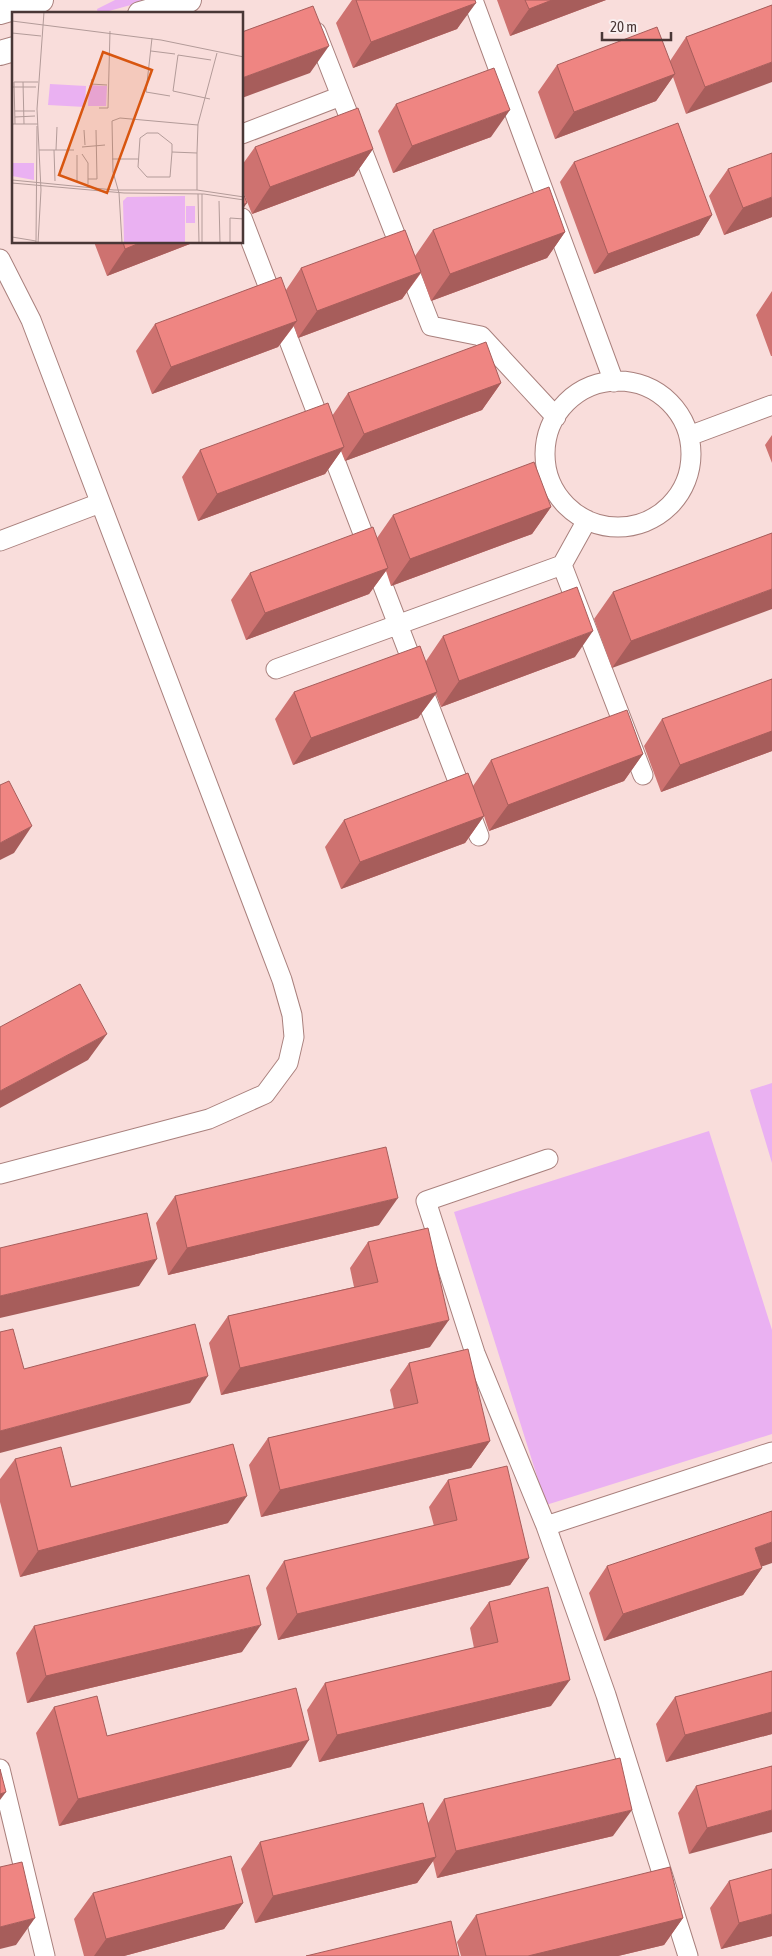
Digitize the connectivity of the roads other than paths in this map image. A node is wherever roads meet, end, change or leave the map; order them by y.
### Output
1 (41, 0) edge
2 (189, 0) edge
3 (473, 0) edge
4 (0, 12) edge
5 (147, 12) edge
6 (316, 32) edge
7 (341, 96) junction
8 (244, 133) edge
9 (244, 223) edge
10 (0, 259) edge
11 (614, 382) junction
12 (772, 405) edge
13 (556, 417) junction
14 (689, 436) junction
15 (100, 503) junction
16 (587, 520) junction
17 (0, 541) edge
18 (562, 565) junction
19 (398, 624) junction
20 (276, 669) dead end
21 (644, 775) dead end
22 (479, 836) edge
23 (548, 1160) dead end
24 (0, 1174) edge
25 (772, 1452) edge
26 (546, 1526) junction
27 (0, 1769) edge
28 (45, 1956) edge
29 (688, 1956) edge

1 - 4 street
2 - 5 street
3 - 11 street
6 - 7 street
7 - 8 street
7 - 13 street
9 - 19 street
10 - 15 street
11 - 13 street
11 - 14 street
12 - 14 street
13 - 16 street
14 - 16 street
15 - 17 street
15 - 24 street
16 - 18 street
18 - 19 street
18 - 21 street
19 - 20 street
19 - 22 street
23 - 26 street
25 - 26 street
26 - 29 street
27 - 28 street

